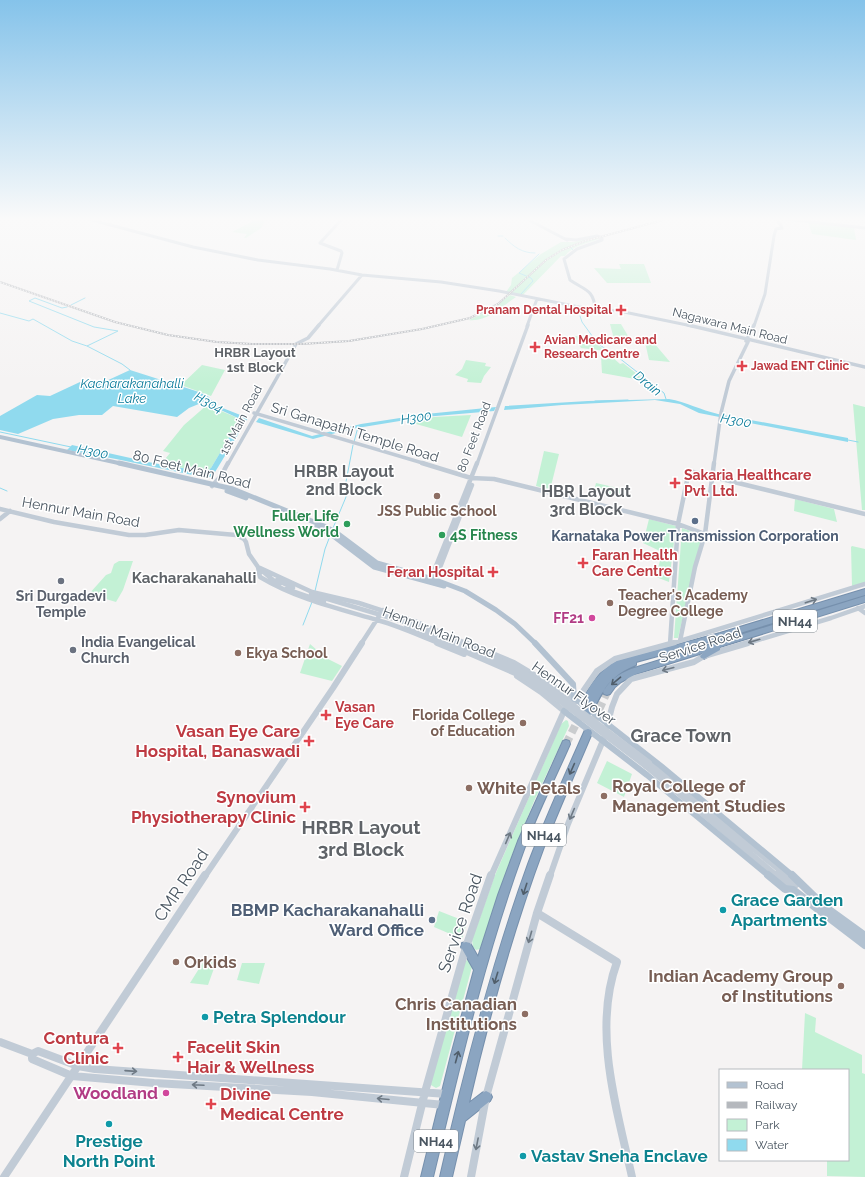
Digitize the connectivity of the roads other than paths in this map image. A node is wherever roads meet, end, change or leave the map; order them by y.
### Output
1 (357, 274) edge
2 (568, 274) edge
3 (768, 274) edge
4 (362, 275) junction
5 (497, 291) junction
6 (537, 300) junction
7 (595, 309) junction
8 (745, 340) junction
9 (865, 368) edge
10 (256, 414) junction
11 (0, 439) edge
12 (713, 477) junction
13 (472, 479) junction
14 (213, 485) junction
15 (0, 509) edge
16 (10, 511) junction
17 (865, 514) edge
18 (0, 519) edge
19 (678, 524) junction
20 (705, 534) junction
21 (258, 567) junction
22 (433, 581) junction
23 (865, 584) edge
24 (865, 592) edge
25 (312, 597) junction
26 (865, 599) edge
27 (865, 606) edge
28 (858, 608) junction
29 (383, 610) junction
30 (865, 612) edge
31 (378, 620) junction
32 (705, 634) junction
33 (700, 641) junction
34 (725, 642) junction
35 (684, 643) junction
36 (670, 644) junction
37 (704, 656) junction
38 (607, 692) tunnel mouth
39 (574, 699) junction
40 (588, 706) junction
41 (564, 711) junction
42 (607, 724) junction
43 (588, 733) dead end
44 (604, 740) junction
45 (566, 744) tunnel mouth
46 (781, 876) junction
47 (793, 890) junction
48 (808, 890) junction
49 (537, 912) junction
50 (865, 936) edge
51 (865, 945) edge
52 (466, 947) junction
53 (480, 970) junction
54 (0, 1042) edge
55 (32, 1054) junction
56 (78, 1066) junction
57 (72, 1076) junction
58 (425, 1092) junction
59 (486, 1098) junction
60 (446, 1100) junction
61 (422, 1102) junction
62 (460, 1117) junction
63 (4, 1177) edge
64 (404, 1177) edge
65 (427, 1177) edge
66 (446, 1177) edge
67 (471, 1177) edge
68 (632, 1177) edge

1 - 4 street
2 - 7 street
3 - 8 street
4 - 5 street
4 - 10 street, 1st Main Road
5 - 6 street
5 - 6 street
6 - 7 street, Nagawara Main Road
6 - 13 street, 80 Feet Road
7 - 8 street, Nagawara Main Road
8 - 9 street, Nagawara Main Road
8 - 12 street
10 - 13 street, Sri Ganapathi Temple Road
10 - 14 street, 1st Main Road
11 - 14 main road, 80 Feet Main Road
12 - 17 street
12 - 19 street
12 - 20 street
13 - 19 street, Sri Ganapathi Temple Road
13 - 22 street, 80 Feet Road
14 - 22 main road, 80 Feet Main Road
14 - 22 main road, 80 Feet Main Road
15 - 16 street, Hennur Main Road
16 - 18 street
16 - 21 street, Hennur Main Road
19 - 20 street, Sri Ganapathi Temple Road
19 - 36 street
20 - 35 street
21 - 25 street, Hennur Main Road
21 - 25 street, Hennur Flyover
21 - 25 street, Hennur Main Road
22 - 39 main road, 80 Feet Main Road
32 -> 23 street, Service Road
24 - 33 highway, NH44
25 - 29 street, Hennur Main Road
25 - 31 street, Hennur Main Road
25 - 46 street, Hennur Flyover, bridge
26 - 34 highway, NH44
27 - 28 street, Service Road
28 - 30 street
28 -> 37 street, Service Road
29 - 31 street, CMR Road
29 - 39 street, Hennur Main Road
31 - 41 street, Hennur Main Road
31 - 56 street, CMR Road
32 - 33 highway
32 - 35 street, Service Road
33 - 35 highway, NH44
34 - 37 highway
34 -> 38 highway, NH44
35 - 36 street, Service Road
35 - 40 highway
36 - 39 street, Service Road
37 -> 42 street, Service Road
39 - 40 main road, Hennur Main Road
39 - 41 street, Service Road
40 - 42 main road, Hennur Main Road
41 - 44 main road, Hennur Main Road
52 -> 41 street, Service Road
42 - 44 street, Service Road
42 - 48 main road, Hennur Main Road
43 -> 62 highway, NH44
44 - 47 main road, Hennur Main Road
44 -> 49 street, Service Road
45 - 53 highway, NH44
46 - 47 street, Hennur Flyover
46 - 48 street, Hennur Flyover
47 - 51 main road, Hennur Main Road
48 - 50 main road, Hennur Main Road
49 -> 59 street, Service Road
49 - 68 street
52 - 53 highway
52 - 58 street, Service Road
60 -> 53 highway, NH44
54 - 55 street
55 - 56 street
55 - 57 street
56 - 57 street, CMR Road
56 -> 58 street
61 -> 57 street
57 - 63 street, CMR Road
58 - 60 street
58 - 61 street, Service Road
59 - 62 highway
59 -> 67 street, Service Road
60 - 61 street
60 - 65 highway, NH44
61 - 64 street, Service Road
62 - 66 highway, NH44

